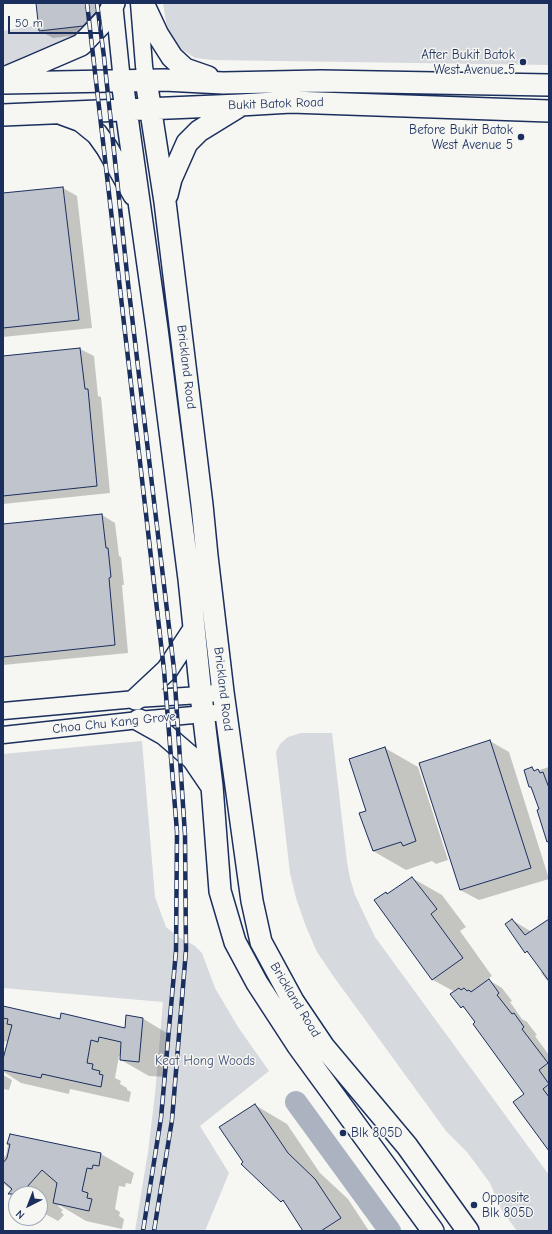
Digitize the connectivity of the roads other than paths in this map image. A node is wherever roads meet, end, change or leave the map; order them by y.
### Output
1 (114, 3) edge
2 (139, 3) edge
3 (143, 3) edge
4 (3, 78) edge
5 (146, 80) junction
6 (122, 81) junction
7 (3, 83) edge
8 (223, 83) junction
9 (549, 85) edge
10 (240, 105) junction
11 (152, 109) junction
12 (126, 110) junction
13 (549, 111) edge
14 (58, 113) junction
15 (3, 115) edge
16 (165, 202) junction
17 (140, 204) junction
18 (194, 629) junction
19 (136, 699) junction
20 (224, 702) junction
21 (202, 704) junction
22 (3, 711) edge
23 (139, 720) junction
24 (3, 735) edge
25 (212, 786) junction
26 (433, 1231) edge
27 (468, 1231) edge

1 - 4 main road
1 - 6 street
2 - 5 street
3 - 8 main road
5 - 6 main road, Bukit Batok Road
5 - 8 main road, Bukit Batok Road
5 - 11 main road, Brickland Road
6 - 7 main road, Bukit Batok Road
6 - 12 main road, Brickland Road
8 - 9 main road, Bukit Batok Road
10 - 11 main road, Bukit Batok Road
10 - 13 main road, Bukit Batok Road
10 - 16 main road
11 - 12 main road, Bukit Batok Road
11 - 16 main road, Brickland Road
12 - 14 main road, Bukit Batok Road
12 - 17 main road, Brickland Road
14 - 15 main road, Bukit Batok Road
14 - 17 main road
16 - 20 main road, Brickland Road
17 - 18 main road, Brickland Road
18 - 19 main road
18 - 21 main road, Brickland Road
19 - 21 street, Choa Chu Kang Grove
19 - 22 street, Choa Chu Kang Grove
20 - 21 street, Choa Chu Kang Grove
20 - 27 main road, Brickland Road
21 - 23 street, Choa Chu Kang Grove
21 - 25 main road, Brickland Road
23 - 24 street, Choa Chu Kang Grove
23 - 25 main road
25 - 26 main road, Brickland Road

